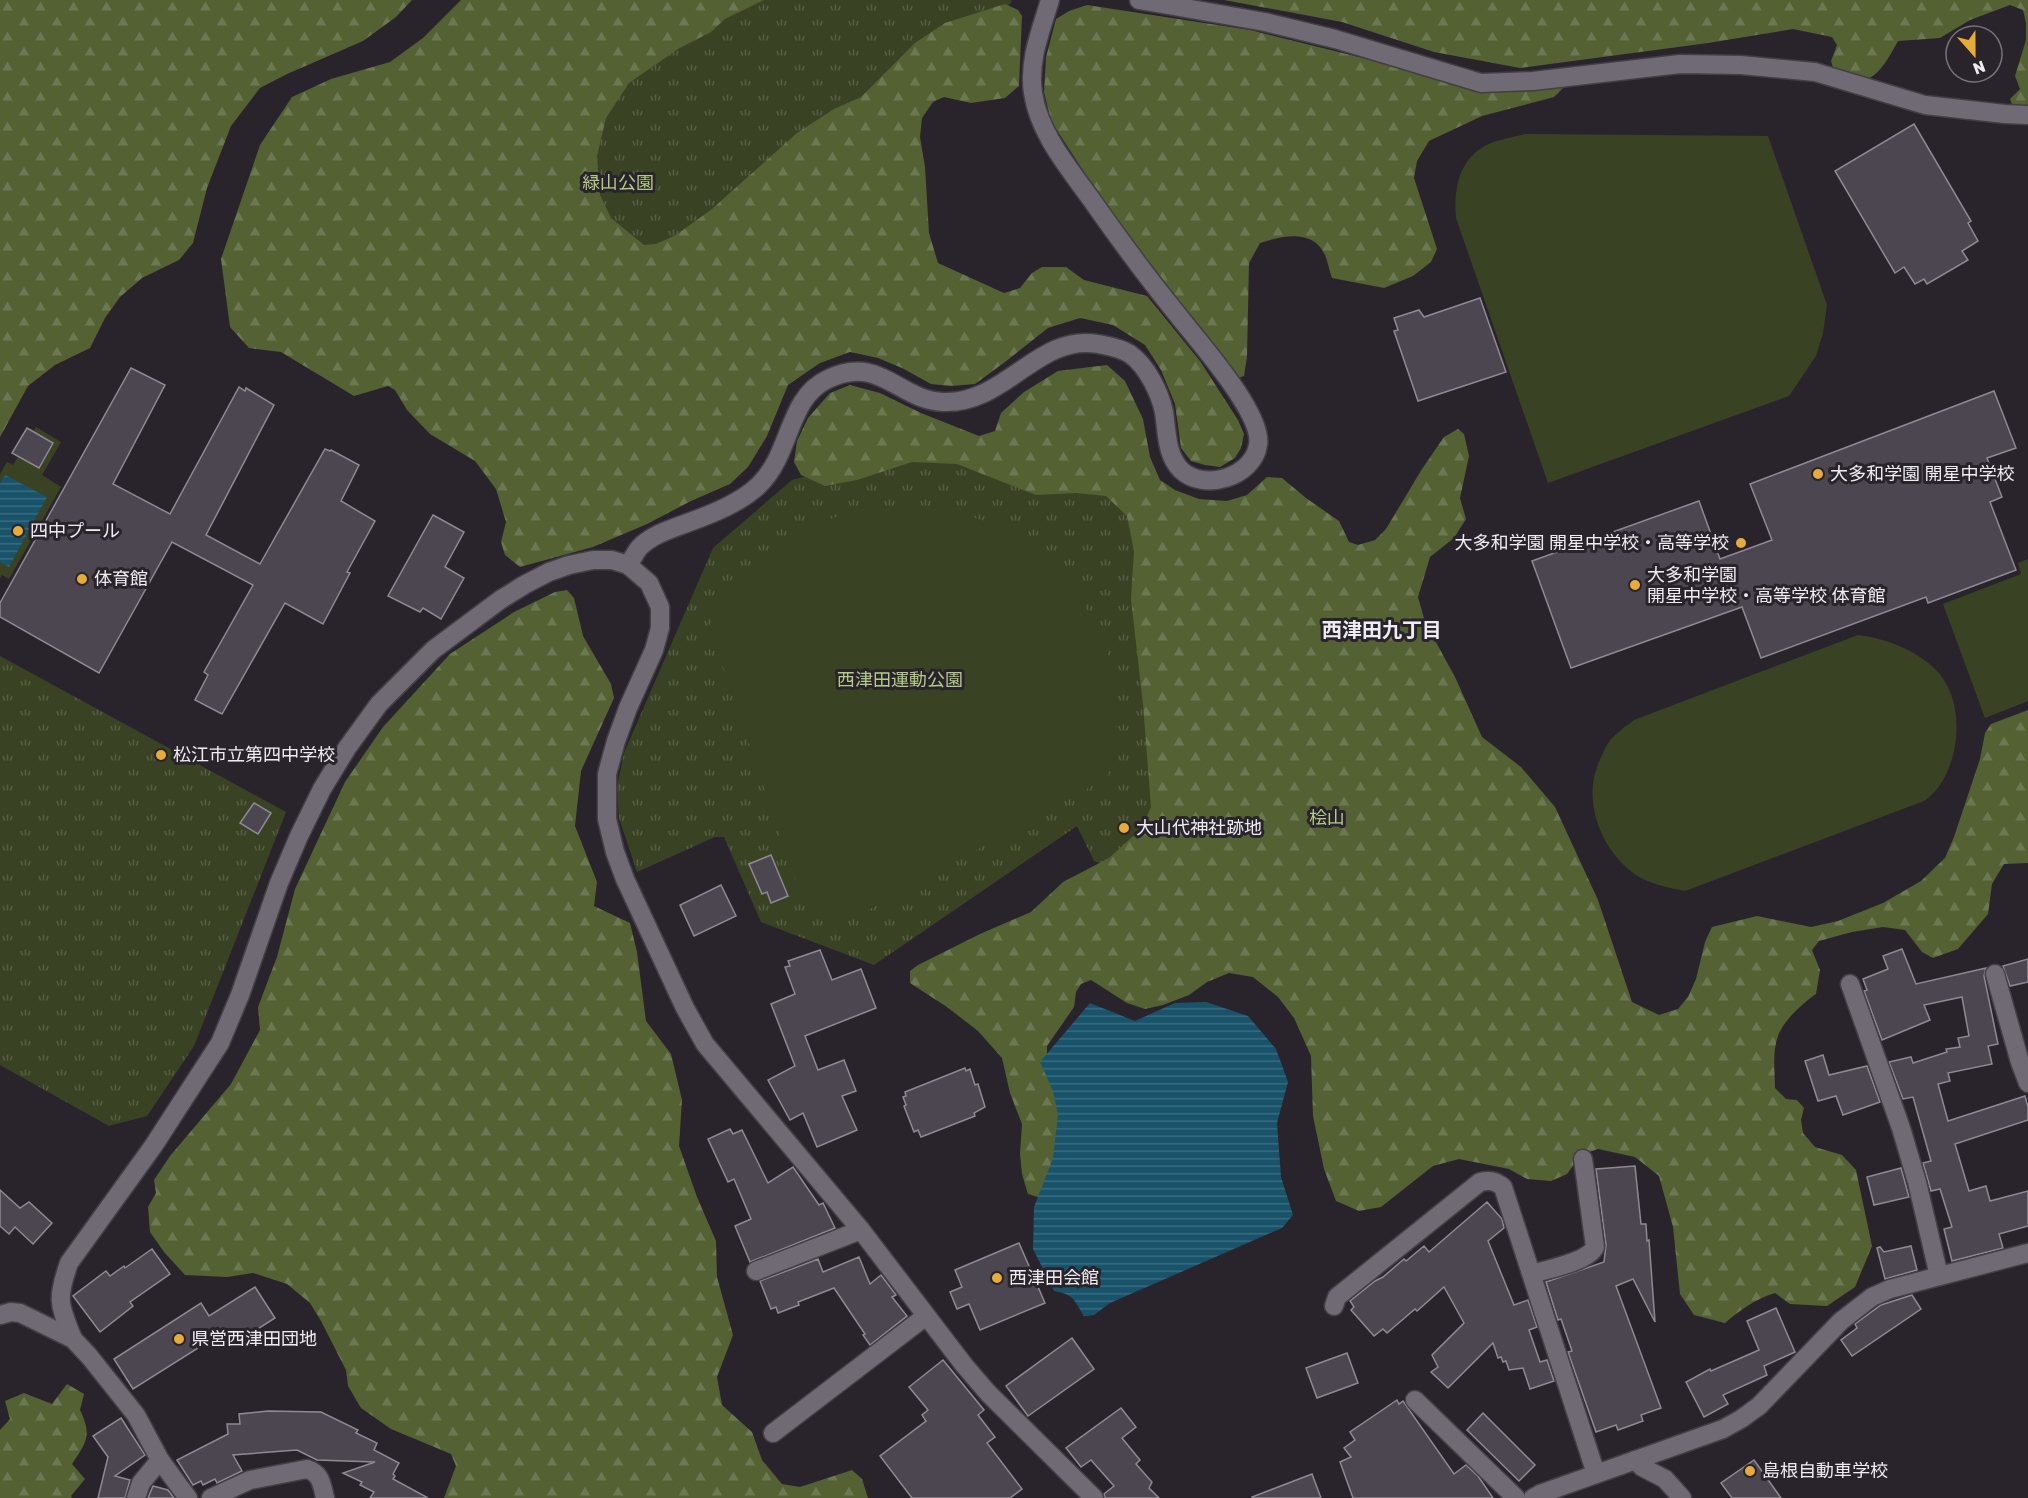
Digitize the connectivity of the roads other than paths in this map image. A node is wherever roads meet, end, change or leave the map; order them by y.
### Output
1 (1050, 0) edge
2 (1139, 0) edge
3 (2028, 114) edge
4 (628, 565) junction
5 (1995, 974) dead end
6 (1850, 984) dead end
7 (2028, 1083) edge
8 (1582, 1159) dead end
9 (861, 1230) junction
10 (2028, 1253) edge
11 (756, 1271) dead end
12 (1532, 1274) junction
13 (1939, 1276) junction
14 (1334, 1306) dead end
15 (0, 1315) edge
16 (926, 1316) junction
17 (73, 1339) junction
18 (1415, 1400) dead end
19 (773, 1433) dead end
20 (160, 1460) junction
21 (1635, 1460) junction
22 (1596, 1474) junction
23 (136, 1498) edge
24 (188, 1498) edge
25 (211, 1498) edge
26 (326, 1498) edge
27 (1094, 1498) edge
28 (1516, 1498) edge
29 (1533, 1498) edge
30 (1682, 1498) edge

1 - 4 street
2 - 3 street
4 - 9 street
4 - 17 street
5 - 7 street
6 - 13 street
8 - 12 street
9 - 11 street
9 - 16 street
10 - 13 street
12 - 14 street
12 - 22 street
13 - 21 street
15 - 17 street
16 - 19 street
16 - 27 street
17 - 20 street
18 - 28 street
20 - 23 street
20 - 24 street
21 - 22 street
21 - 30 street
22 - 29 street
25 - 26 street

